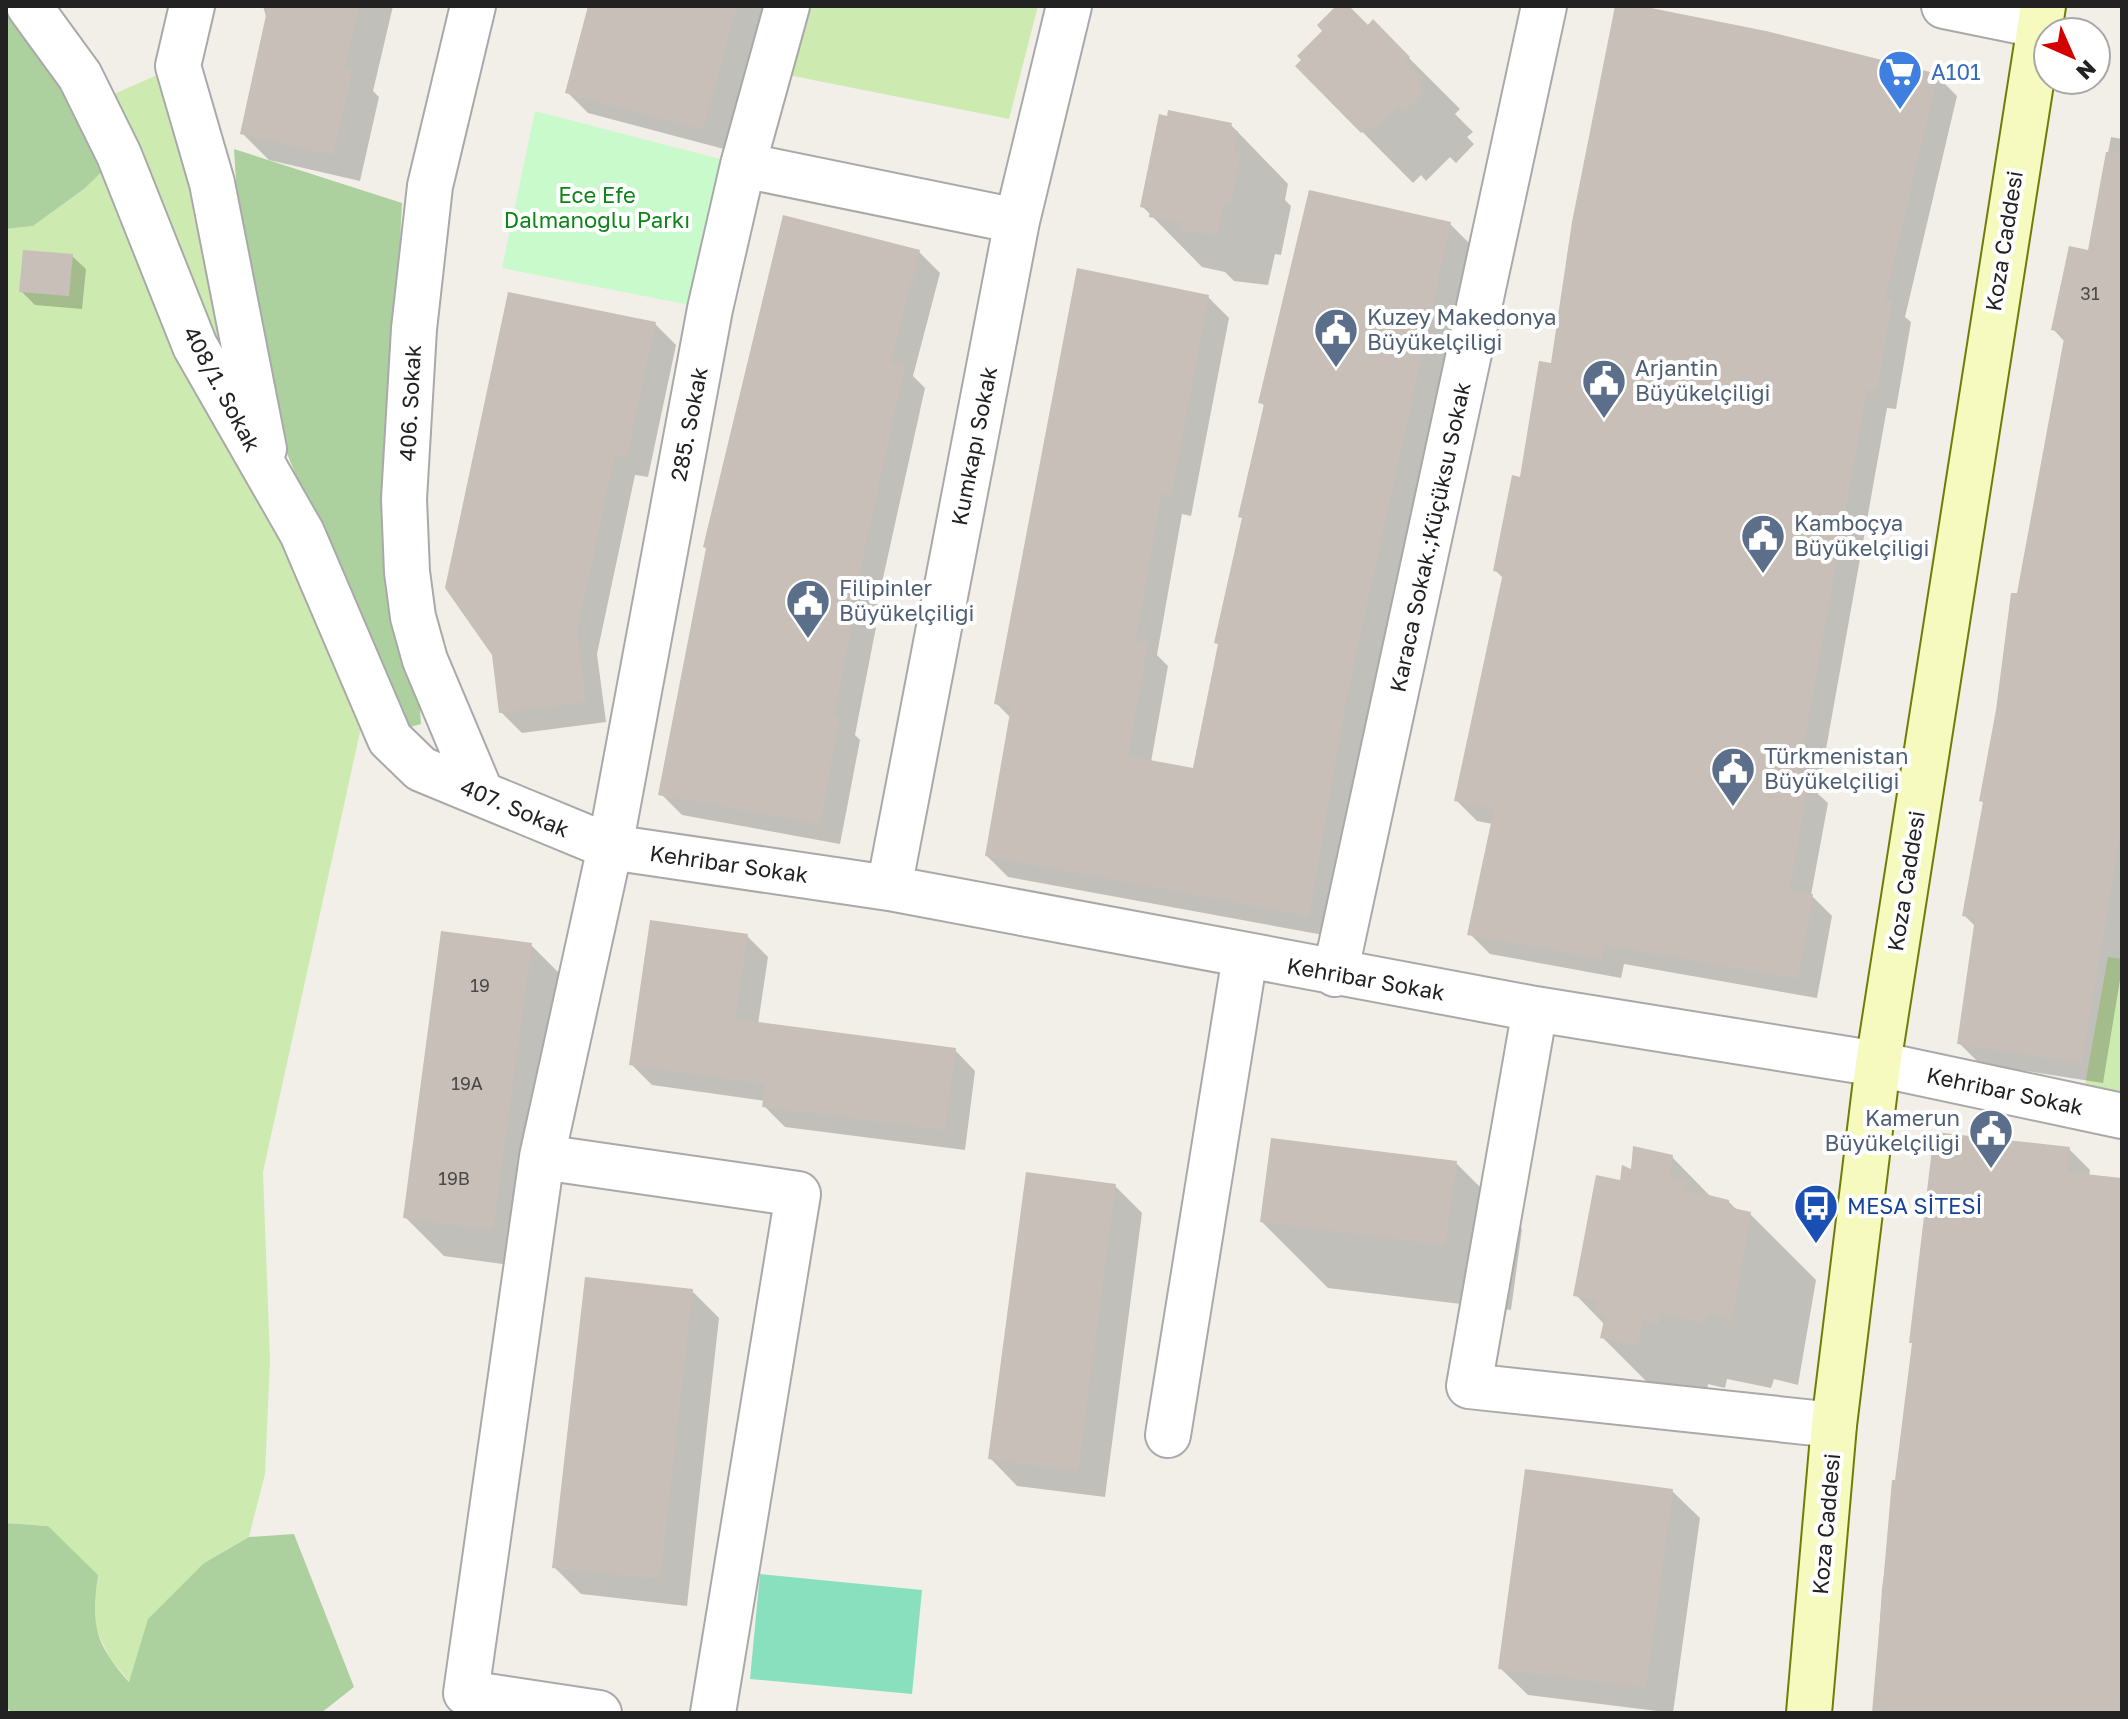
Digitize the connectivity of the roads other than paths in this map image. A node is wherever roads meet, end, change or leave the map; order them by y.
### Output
1 (29, 6) edge
2 (192, 6) edge
3 (473, 6) edge
4 (787, 6) edge
5 (1069, 6) edge
6 (1544, 6) edge
7 (1944, 6) edge
8 (2040, 16) edge
9 (2032, 68) edge
10 (743, 165) junction
11 (1017, 221) junction
12 (268, 475) junction
13 (421, 769) joint
14 (481, 793) junction
15 (610, 847) junction
16 (889, 888) junction
17 (1245, 956) junction
18 (1335, 974) junction
19 (1535, 1009) junction
20 (1878, 1064) junction
21 (2122, 1116) edge
22 (542, 1157) junction
23 (1834, 1425) junction
24 (1168, 1435) dead end
25 (599, 1713) edge
26 (713, 1713) edge
27 (1809, 1713) edge

1 - 12 street, 408/1. Sokak
2 - 12 street
3 - 14 street, 406. Sokak
4 - 10 street, 285. Sokak
5 - 11 street, Kumkapı Sokak
6 - 18 street, Karaca Sokak.;Küçüksu Sokak
7 - 8 street
9 - 20 street, Koza Caddesi
10 - 11 street
10 - 15 street, 285. Sokak
11 - 16 street, Kumkapı Sokak
12 - 13 street, 408/1. Sokak
13 - 14 street, 407. Sokak
14 - 15 street, 407. Sokak
15 - 16 street, Kehribar Sokak
15 - 22 street, 285. Sokak
16 - 17 street, Kehribar Sokak
17 - 18 street, Kehribar Sokak
17 - 24 street
18 - 19 street, Kehribar Sokak
19 - 20 street, Kehribar Sokak
19 - 23 street
20 - 21 street, Kehribar Sokak
20 - 23 street, Koza Caddesi
22 - 25 street, 285. Sokak
22 - 26 street
23 - 27 street, Koza Caddesi

